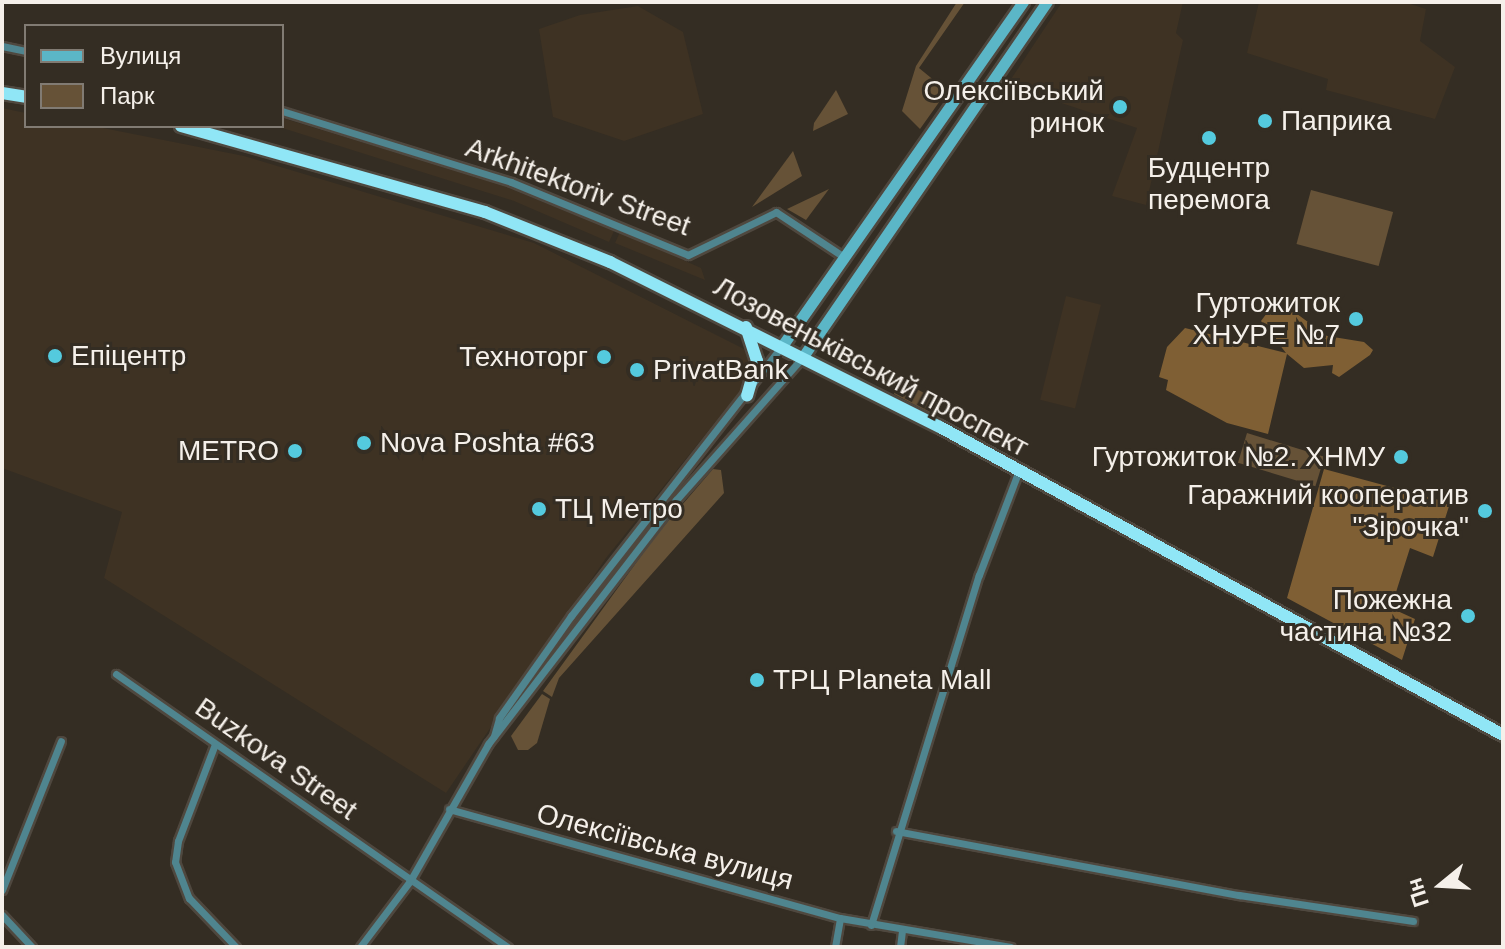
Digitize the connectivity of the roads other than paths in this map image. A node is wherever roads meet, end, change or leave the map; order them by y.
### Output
1 (1023, 2) edge
2 (1047, 2) edge
3 (2, 46) edge
4 (24, 51) edge
5 (2, 93) edge
6 (24, 97) edge
7 (284, 112) edge
8 (188, 128) edge
9 (844, 257) junction
10 (746, 327) junction
11 (782, 346) junction
12 (802, 358) junction
13 (747, 396) junction
14 (712, 437) junction
15 (724, 445) junction
16 (1019, 470) junction
17 (116, 674) dead end
18 (1503, 735) edge
19 (494, 736) junction
20 (61, 741) dead end
21 (215, 744) junction
22 (449, 809) junction
23 (896, 831) junction
24 (410, 881) junction
25 (2, 890) edge
26 (2, 915) edge
27 (840, 918) junction
28 (1413, 921) dead end
29 (871, 925) junction
30 (902, 931) junction
31 (32, 947) edge
32 (236, 947) edge
33 (360, 947) edge
34 (508, 947) edge
35 (835, 947) edge
36 (900, 947) edge
37 (1011, 947) edge

1 - 9 main road
2 - 12 main road
3 - 4 street
5 - 6 highway
7 - 9 street, Arkhitektoriv Street
8 - 10 highway, Лозовеньківський проспект
9 - 11 main road
10 - 11 highway, Лозовеньківський проспект
10 - 13 highway
11 - 12 highway, Лозовеньківський проспект
11 - 13 street
12 - 15 street
12 - 16 highway, Лозовеньківський проспект
13 - 14 street
14 - 15 street
14 - 19 street
15 - 19 street
16 - 18 highway, Лозовеньківський проспект
16 - 23 street
17 - 21 street, Buzkova Street
19 - 22 street
20 - 25 street
21 - 24 street, Buzkova Street
21 - 32 street
22 - 24 street
22 - 27 street, Олексіївська вулиця
23 - 28 street
23 - 29 street
24 - 33 street
24 - 34 street, Buzkova Street
26 - 31 street
27 - 29 street, Олексіївська вулиця
27 - 35 street
29 - 30 street, Олексіївська вулиця
30 - 36 street
30 - 37 street, Олексіївська вулиця

